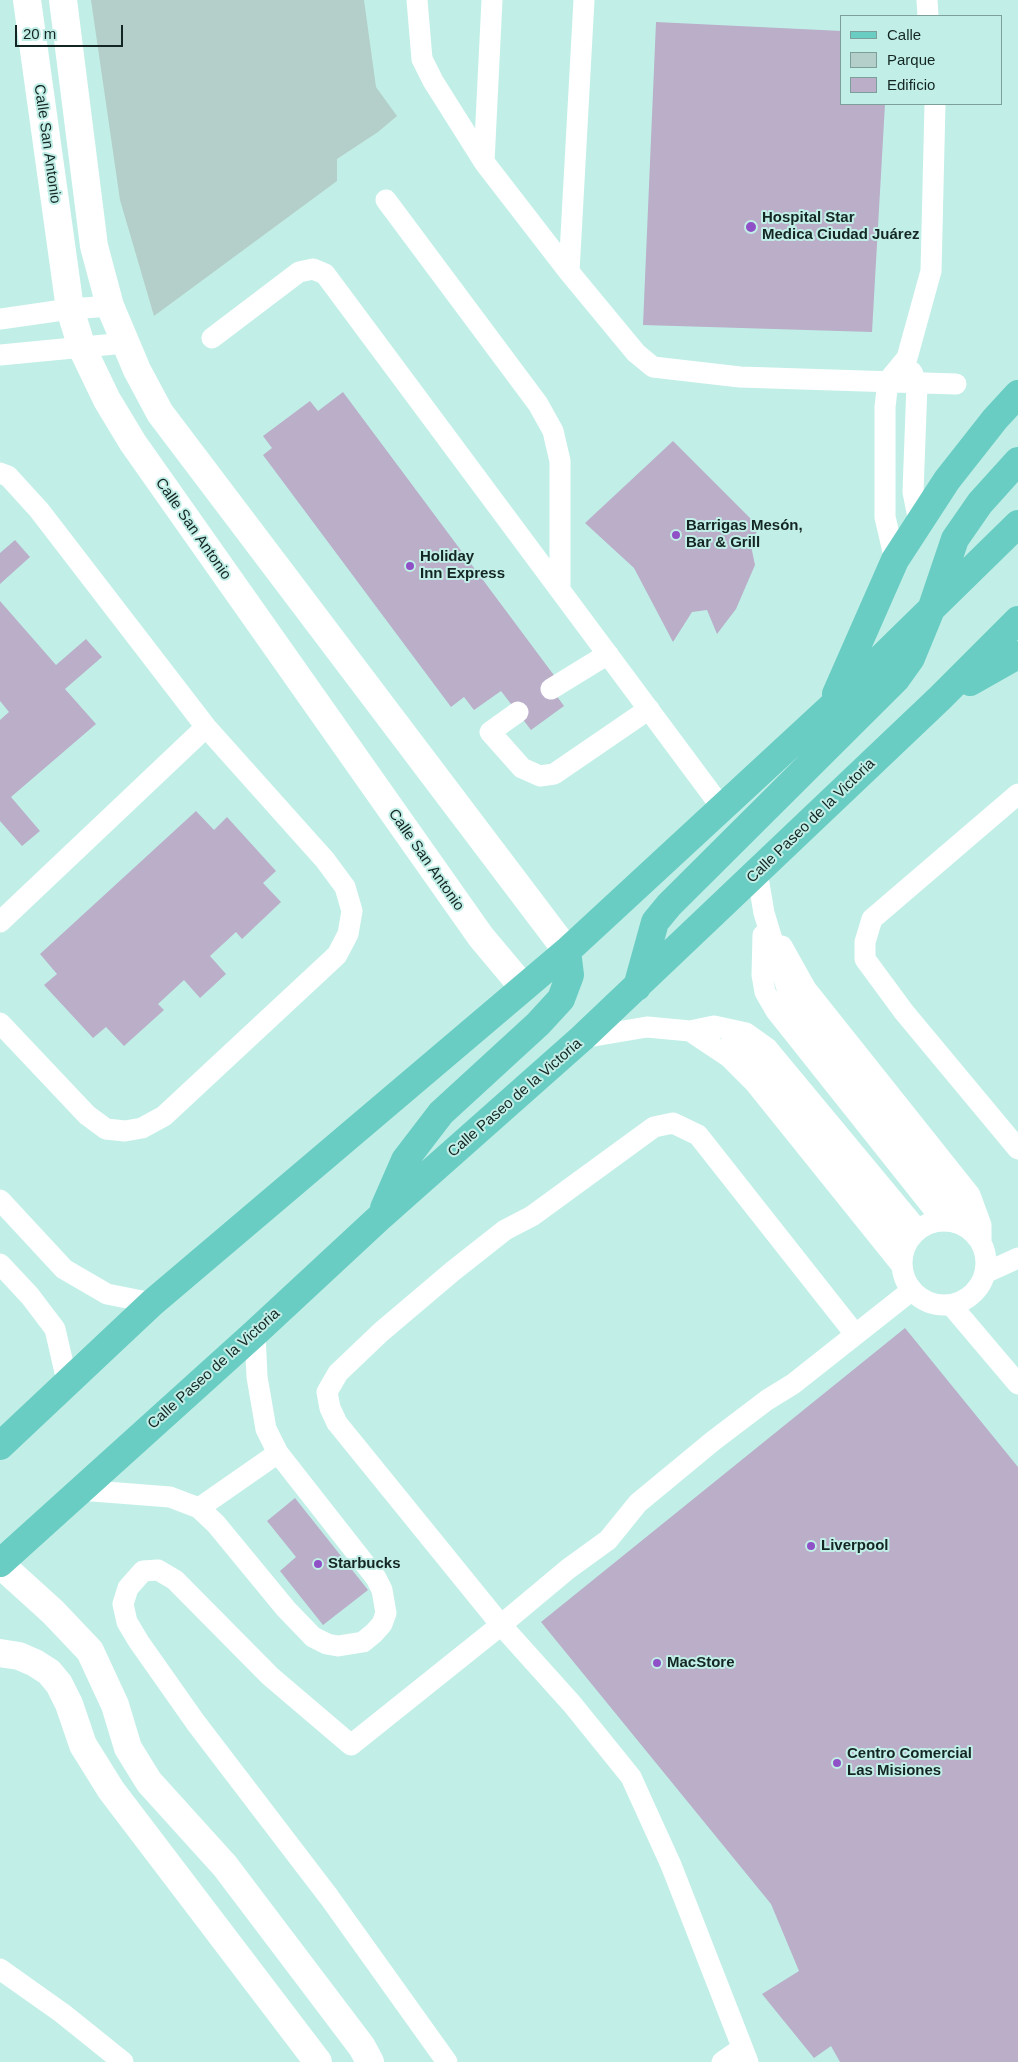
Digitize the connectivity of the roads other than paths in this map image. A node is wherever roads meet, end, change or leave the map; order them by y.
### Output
1 (27, 0) edge
2 (63, 0) edge
3 (417, 0) edge
4 (492, 0) edge
5 (584, 0) edge
6 (926, 0) edge
7 (928, 15) edge
8 (934, 105) edge
9 (484, 162) junction
10 (386, 200) dead end
11 (569, 272) junction
12 (110, 306) junction
13 (70, 309) junction
14 (0, 319) edge
15 (212, 338) dead end
16 (125, 343) junction
17 (82, 348) junction
18 (0, 355) edge
19 (907, 358) junction
20 (888, 381) junction
21 (917, 384) junction
22 (956, 384) dead end
23 (1018, 394) edge
24 (1018, 461) edge
25 (0, 472) edge
26 (919, 522) junction
27 (1018, 524) edge
28 (895, 560) junction
29 (560, 589) junction
30 (932, 607) junction
31 (1018, 620) edge
32 (608, 654) junction
33 (1018, 655) edge
34 (552, 689) dead end
35 (940, 698) junction
36 (830, 708) junction
37 (649, 709) junction
38 (518, 712) dead end
39 (206, 728) junction
40 (1018, 794) edge
41 (722, 808) junction
42 (757, 872) junction
43 (764, 913) junction
44 (0, 922) edge
45 (567, 951) junction
46 (523, 987) junction
47 (637, 987) junction
48 (0, 1023) edge
49 (690, 1031) junction
50 (582, 1038) junction
51 (1018, 1149) edge
52 (0, 1200) edge
53 (380, 1217) junction
54 (953, 1222) junction
55 (912, 1237) junction
56 (981, 1242) junction
57 (1018, 1258) edge
58 (0, 1264) edge
59 (902, 1266) junction
60 (985, 1273) junction
61 (912, 1290) junction
62 (152, 1304) junction
63 (951, 1304) junction
64 (255, 1333) junction
65 (855, 1334) junction
66 (67, 1381) junction
67 (1018, 1384) edge
68 (0, 1446) edge
69 (278, 1453) junction
70 (80, 1490) junction
71 (199, 1508) junction
72 (0, 1563) edge
73 (501, 1625) junction
74 (0, 1653) edge
75 (0, 1969) edge
76 (745, 2055) edge
77 (123, 2062) edge
78 (318, 2062) edge
79 (370, 2062) edge
80 (446, 2062) edge
81 (722, 2062) edge

1 - 13 street, Calle San Antonio
2 - 12 street
3 - 9 lane
4 - 9 lane
5 - 11 lane
6 - 7 lane
8 - 19 lane
9 - 11 lane
10 - 29 lane
11 - 20 lane
12 - 13 lane
12 - 16 street
13 - 14 lane
13 - 17 street, Calle San Antonio
15 - 29 lane
16 - 17 lane
16 - 45 street
17 - 18 lane
17 - 46 street, Calle San Antonio
19 - 20 lane
19 - 21 lane
20 - 21 lane
20 - 28 lane
21 - 22 lane
21 - 26 lane
23 - 26 main road
24 - 30 main road
25 - 39 lane
26 - 28 main road
27 - 30 main road
28 - 36 main road
29 - 32 lane
30 - 36 main road
30 - 47 main road
31 - 35 main road, Calle Paseo de la Victoria
32 - 34 lane
32 - 37 lane
33 - 35 main road
35 - 42 main road, Calle Paseo de la Victoria
36 - 41 main road
37 - 38 lane
37 - 41 lane
39 - 44 lane
39 - 48 lane
40 - 51 lane
41 - 45 main road
42 - 43 lane
42 - 47 main road, Calle Paseo de la Victoria
43 - 54 lane
43 - 56 lane
45 - 46 main road
45 - 53 main road
46 - 62 main road
47 - 50 main road, Calle Paseo de la Victoria
49 - 50 lane
49 - 55 lane
49 - 59 lane
50 - 53 main road, Calle Paseo de la Victoria
52 - 62 lane
53 - 64 main road, Calle Paseo de la Victoria
54 - 55 lane
54 - 56 lane
55 - 59 lane
56 - 60 lane
57 - 60 lane
58 - 66 lane
59 - 61 lane
60 - 63 lane
61 - 63 lane
61 - 65 lane
62 - 66 main road
63 - 67 lane
64 - 69 lane
64 - 70 main road, Calle Paseo de la Victoria
65 - 73 lane
65 - 73 lane
66 - 68 main road
69 - 71 lane
69 - 71 lane
70 - 71 lane
70 - 72 main road, Calle Paseo de la Victoria
72 - 79 street
73 - 76 lane
73 - 80 lane
74 - 78 street
75 - 77 lane
76 - 81 lane

